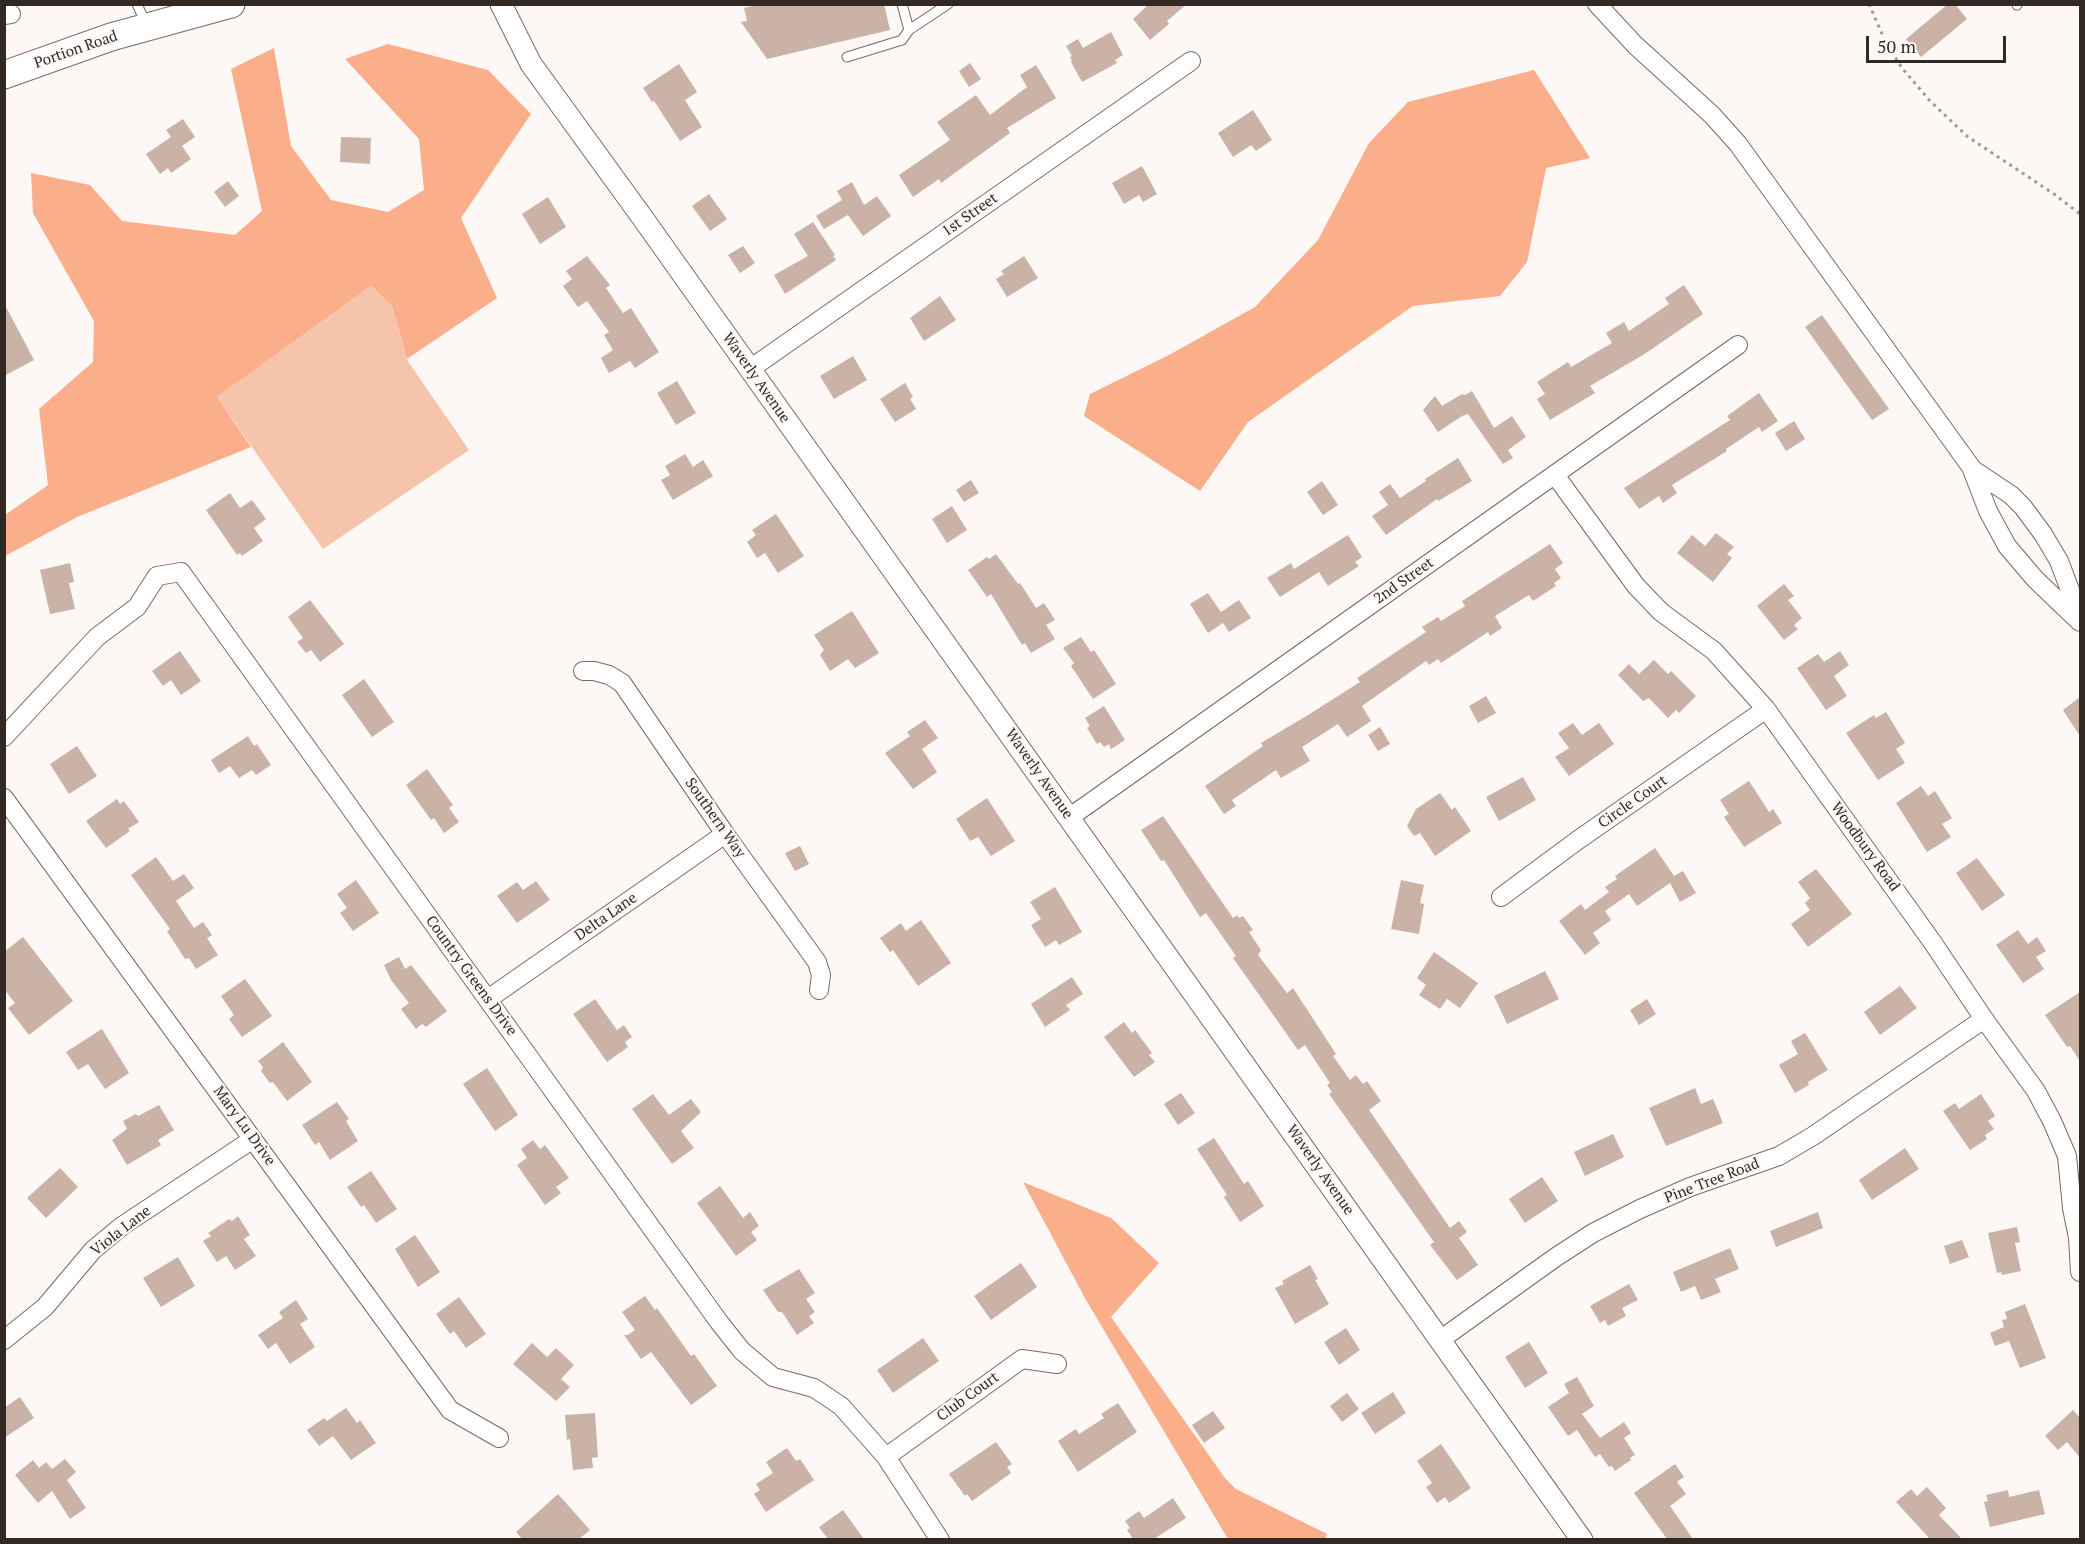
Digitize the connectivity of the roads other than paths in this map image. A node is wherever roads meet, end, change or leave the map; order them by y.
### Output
1 (231, 4) edge
2 (501, 4) edge
3 (902, 4) edge
4 (948, 4) edge
5 (1597, 4) edge
6 (142, 15) edge
7 (909, 30) junction
8 (847, 57) dead end
9 (1191, 61) dead end
10 (4, 75) edge
11 (1738, 345) dead end
12 (750, 369) junction
13 (1971, 467) junction
14 (1555, 476) junction
15 (2080, 620) edge
16 (583, 671) dead end
17 (1766, 709) junction
18 (4, 737) edge
19 (4, 798) edge
20 (1070, 817) junction
21 (725, 834) junction
22 (1501, 897) dead end
23 (819, 990) dead end
24 (488, 999) junction
25 (1984, 1019) junction
26 (254, 1139) junction
27 (2080, 1272) edge
28 (4, 1340) edge
29 (1440, 1340) junction
30 (1057, 1364) dead end
31 (499, 1438) dead end
32 (886, 1457) junction
33 (940, 1539) edge
34 (1582, 1539) edge

1 - 6 main road, Portion Road
2 - 12 street, Waverly Avenue
3 - 7 lane
4 - 7 lane
5 - 13 street
6 - 10 main road, Portion Road
7 - 8 lane
9 - 12 street, 1st Street
11 - 14 street, 2nd Street
12 - 20 street, Waverly Avenue
13 - 15 street
13 - 15 street
14 - 17 street, Woodbury Road
14 - 20 street, 2nd Street
16 - 21 street, Southern Way
17 - 22 street, Circle Court
17 - 25 street, Woodbury Road
18 - 24 street, Country Greens Drive
19 - 26 street, Mary Lu Drive
20 - 29 street, Waverly Avenue
21 - 23 street, Southern Way
21 - 24 street, Delta Lane
24 - 32 street, Country Greens Drive
25 - 27 street, Woodbury Road
25 - 29 street, Pine Tree Road
26 - 28 street, Viola Lane
26 - 31 street, Mary Lu Drive
29 - 34 street, Waverly Avenue
30 - 32 street, Club Court
32 - 33 street, Country Greens Drive

